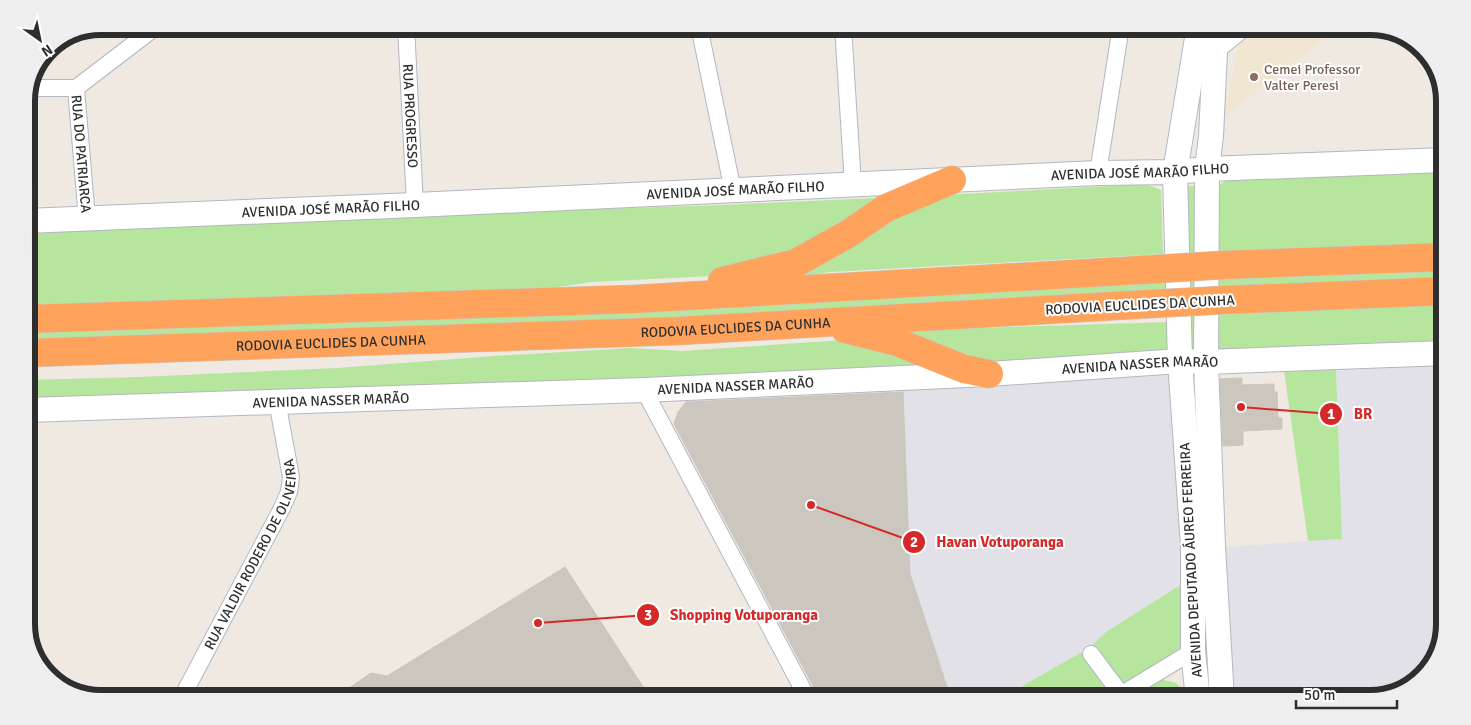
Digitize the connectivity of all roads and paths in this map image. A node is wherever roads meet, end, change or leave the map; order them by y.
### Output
1 (145, 35) edge
2 (406, 35) edge
3 (701, 35) edge
4 (844, 35) edge
5 (1120, 35) edge
6 (1222, 35) edge
7 (1203, 42) edge
8 (36, 88) edge
9 (76, 88) junction
10 (1436, 160) edge
11 (1208, 169) junction
12 (1175, 172) junction
13 (1098, 173) junction
14 (952, 180) junction
15 (853, 185) junction
16 (733, 191) junction
17 (415, 205) junction
18 (87, 220) junction
19 (35, 221) edge
20 (1436, 257) edge
21 (1436, 291) edge
22 (635, 299) junction
23 (35, 319) edge
24 (817, 322) junction
25 (1436, 353) edge
26 (35, 354) edge
27 (1180, 361) junction
28 (1206, 362) junction
29 (989, 374) junction
30 (644, 390) junction
31 (277, 401) junction
32 (35, 410) edge
33 (1203, 546) junction
34 (1193, 652) junction
35 (1091, 654) dead end
36 (186, 690) edge
37 (803, 690) edge
38 (1113, 690) edge
39 (1127, 690) edge
40 (1197, 690) edge
41 (1221, 690) edge

1 - 9 street
2 - 17 street, RUA PROGRESSO
3 - 16 street
4 - 15 street
5 - 13 street
6 - 7 street
7 - 11 main road, AVENIDA DEPUTADO ÁUREO FERREIRA
7 - 12 main road, AVENIDA DEPUTADO ÁUREO FERREIRA
8 - 9 street
9 - 18 street, RUA DO PATRIARCA
10 - 11 main road, AVENIDA JOSÉ MARÃO FILHO
11 - 12 main road, AVENIDA JOSÉ MARÃO FILHO
11 - 28 main road, AVENIDA DEPUTADO ÁUREO FERREIRA
12 - 13 main road, AVENIDA JOSÉ MARÃO FILHO
12 - 27 main road, AVENIDA DEPUTADO ÁUREO FERREIRA
13 - 14 main road, AVENIDA JOSÉ MARÃO FILHO
14 - 15 main road, AVENIDA JOSÉ MARÃO FILHO
14 - 22 highway
15 - 16 main road, AVENIDA JOSÉ MARÃO FILHO
16 - 17 main road, AVENIDA JOSÉ MARÃO FILHO
17 - 18 main road, AVENIDA JOSÉ MARÃO FILHO
18 - 19 main road, AVENIDA JOSÉ MARÃO FILHO
20 - 22 highway, bridge
21 - 24 highway, RODOVIA EUCLIDES DA CUNHA, bridge
22 - 23 highway
24 - 26 highway, RODOVIA EUCLIDES DA CUNHA
24 - 29 highway
25 - 28 main road, AVENIDA NASSER MARÃO
27 - 28 main road, AVENIDA NASSER MARÃO
27 - 29 main road, AVENIDA NASSER MARÃO
27 - 33 main road, AVENIDA DEPUTADO ÁUREO FERREIRA
28 - 33 main road, AVENIDA DEPUTADO ÁUREO FERREIRA
29 - 30 main road, AVENIDA NASSER MARÃO
30 - 31 main road, AVENIDA NASSER MARÃO
30 - 37 street
31 - 32 main road, AVENIDA NASSER MARÃO
31 - 36 street, RUA VALDIR RODERO DE OLIVEIRA
33 - 34 main road, AVENIDA DEPUTADO ÁUREO FERREIRA
33 - 41 main road, AVENIDA DEPUTADO ÁUREO FERREIRA
34 - 39 street
34 - 40 main road, AVENIDA DEPUTADO ÁUREO FERREIRA
35 - 38 street

